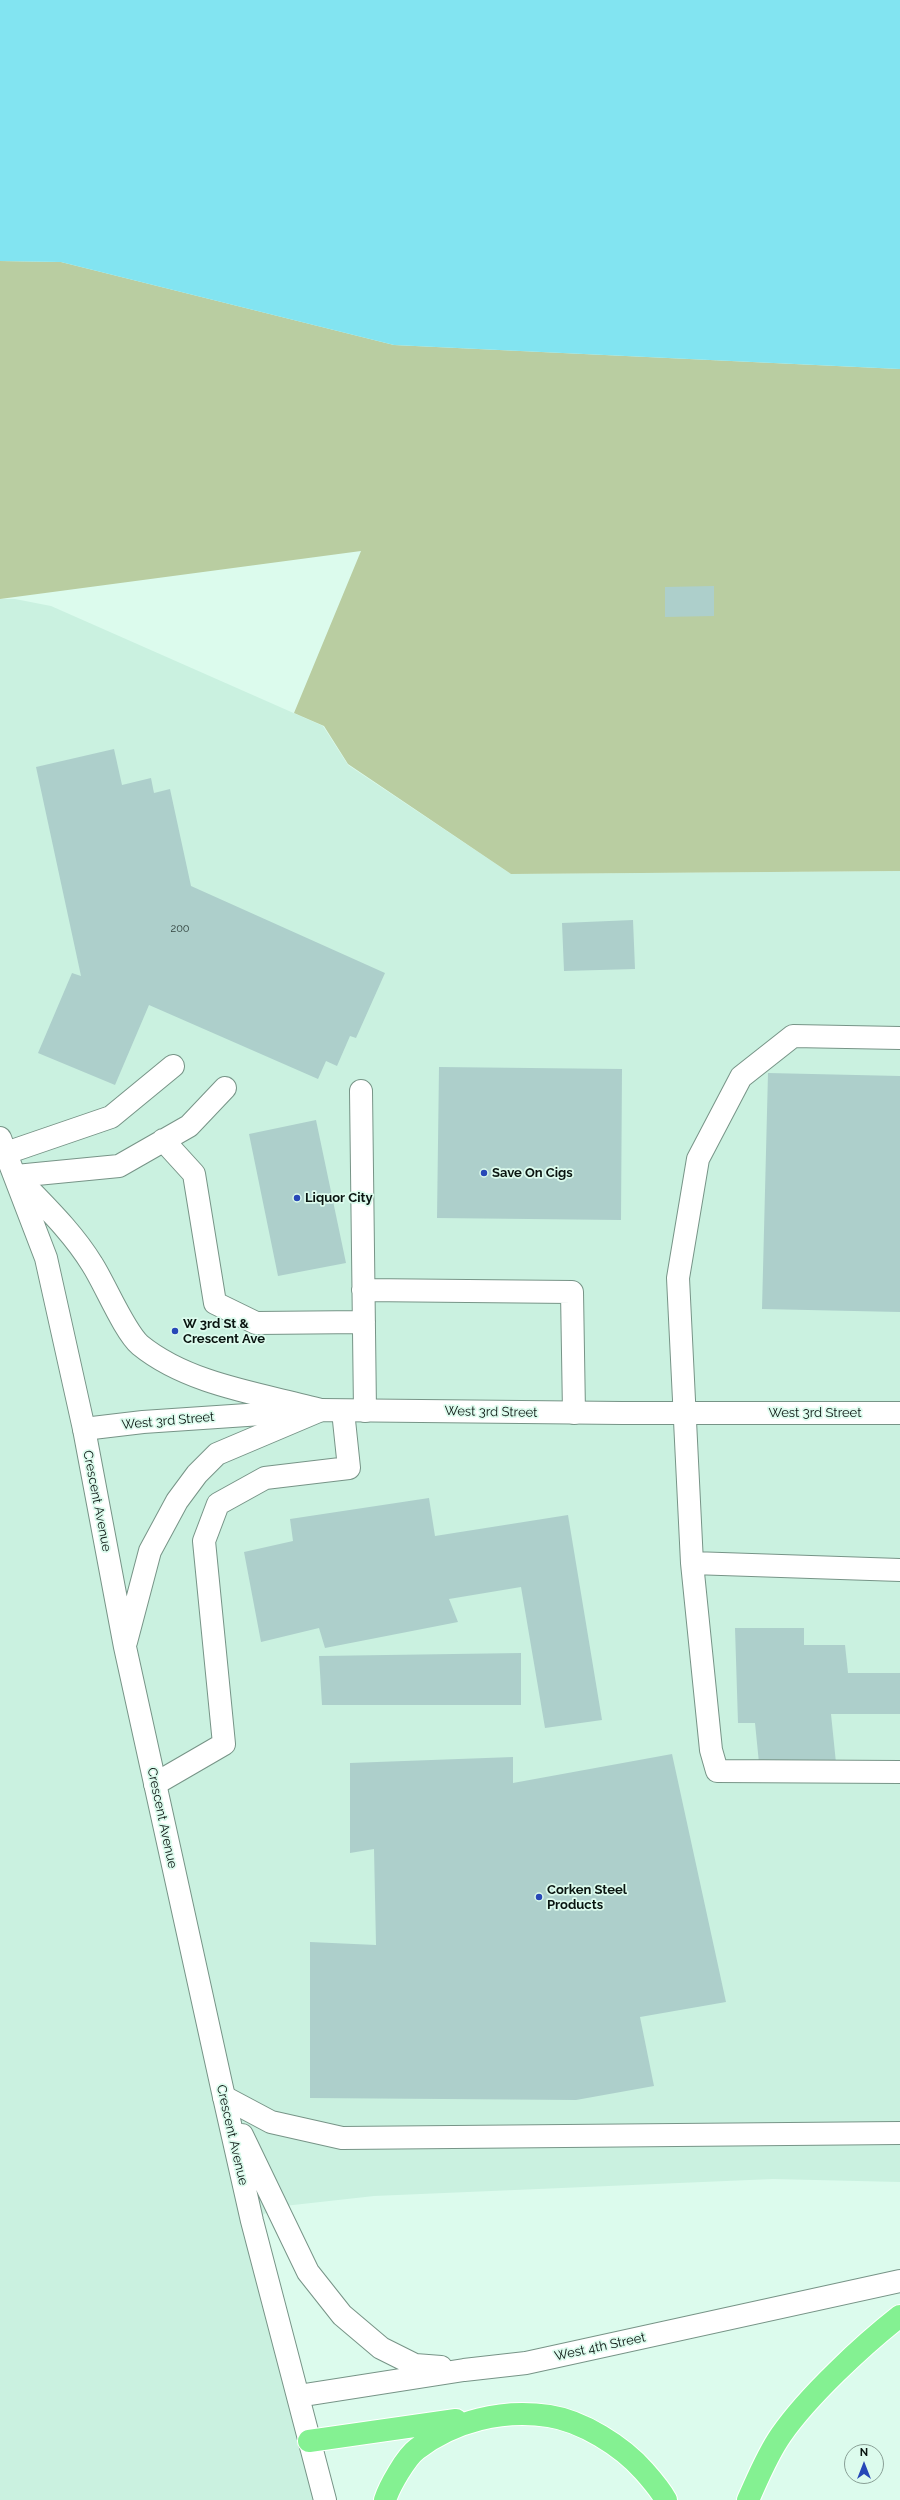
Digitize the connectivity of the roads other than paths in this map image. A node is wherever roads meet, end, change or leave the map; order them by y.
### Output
1 (900, 1038) edge
2 (172, 1066) dead end
3 (225, 1088) dead end
4 (361, 1091) dead end
5 (163, 1140) junction
6 (3, 1145) edge
7 (16, 1176) junction
8 (363, 1290) junction
9 (364, 1322) junction
10 (321, 1410) junction
11 (343, 1411) junction
12 (365, 1411) junction
13 (574, 1413) junction
14 (684, 1413) junction
15 (900, 1413) edge
16 (84, 1429) junction
17 (692, 1564) junction
18 (900, 1570) edge
19 (125, 1647) junction
20 (900, 1772) edge
21 (155, 1784) junction
22 (224, 2097) junction
23 (900, 2133) edge
24 (900, 2281) edge
25 (900, 2316) edge
26 (464, 2370) junction
27 (298, 2396) junction
28 (500, 2414) junction
29 (309, 2441) junction
30 (325, 2500) edge
31 (385, 2500) edge
32 (666, 2500) edge
33 (748, 2500) edge

1 - 14 main road
2 - 6 main road
3 - 5 main road
4 - 8 main road
5 - 7 main road
5 - 9 main road
6 - 7 main road, Crescent Avenue
7 - 10 main road
7 - 16 main road, Crescent Avenue
8 - 9 main road
8 - 13 main road
9 - 12 main road
10 - 11 main road, West 3rd Street
10 - 16 main road, West 3rd Street
10 - 19 main road
11 - 12 main road, West 3rd Street
11 - 21 main road
12 - 13 main road, West 3rd Street
13 - 14 main road, West 3rd Street
14 - 15 main road, West 3rd Street
14 - 17 main road
16 - 19 main road, Crescent Avenue
17 - 18 main road
17 - 20 main road
19 - 21 main road, Crescent Avenue
21 - 22 main road, Crescent Avenue
22 - 23 main road
22 - 26 main road
22 - 27 main road, Crescent Avenue
24 - 26 main road, West 4th Street
25 - 33 highway
26 - 27 main road, West 4th Street
27 - 29 main road, Crescent Avenue
28 - 29 highway
28 - 31 highway
28 - 32 highway
29 - 30 main road, Crescent Avenue

